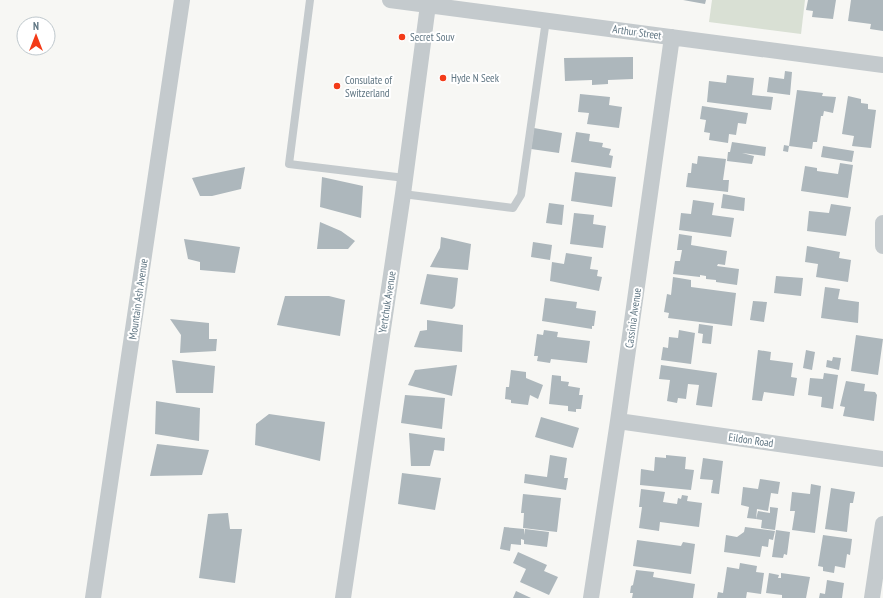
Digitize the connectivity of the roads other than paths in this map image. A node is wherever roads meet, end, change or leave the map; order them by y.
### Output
1 (182, 0) edge
2 (310, 0) edge
3 (390, 0) edge
4 (428, 5) junction
5 (510, 7) edge
6 (546, 20) junction
7 (672, 37) junction
8 (883, 65) edge
9 (405, 178) junction
10 (403, 194) junction
11 (883, 223) edge
12 (883, 246) edge
13 (618, 421) junction
14 (883, 459) edge
15 (883, 524) edge
16 (93, 598) edge
17 (343, 598) edge
18 (591, 598) edge
19 (872, 598) edge

1 - 16 street, Mountain Ash Avenue
2 - 9 lane
3 - 4 street, Arthur Street
4 - 5 street, Arthur Street
4 - 9 street, Yertchuk Avenue
5 - 6 street, Arthur Street
6 - 7 street, Arthur Street
6 - 10 lane
7 - 8 street, Arthur Street
7 - 13 street, Cassinia Avenue
9 - 10 street, Yertchuk Avenue
10 - 17 street, Yertchuk Avenue
11 - 12 street
13 - 14 street, Eildon Road
13 - 18 street, Cassinia Avenue
15 - 19 street

